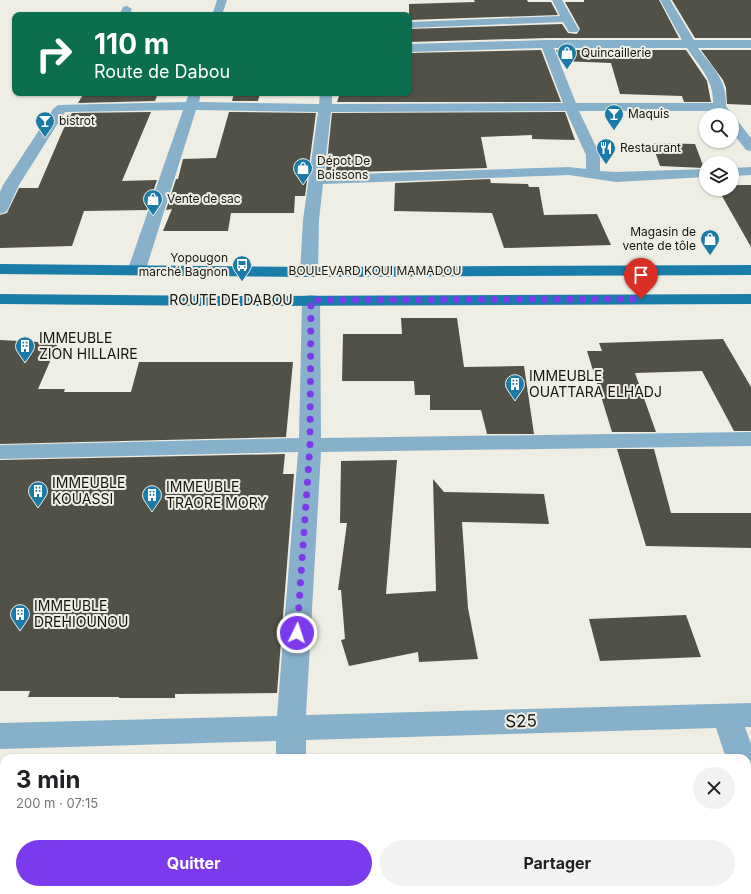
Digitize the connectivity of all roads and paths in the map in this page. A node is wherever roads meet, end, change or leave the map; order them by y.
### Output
1 (222, 0) edge
2 (557, 0) edge
3 (665, 0) edge
4 (218, 12) edge
5 (567, 19) junction
6 (412, 25) edge
7 (690, 43) junction
8 (547, 44) junction
9 (579, 44) junction
10 (751, 44) edge
11 (412, 48) edge
12 (74, 96) edge
13 (326, 96) edge
14 (193, 100) edge
15 (67, 108) junction
16 (325, 108) junction
17 (571, 108) junction
18 (722, 108) edge
19 (699, 111) edge
20 (739, 132) edge
21 (751, 147) edge
22 (751, 171) edge
23 (739, 172) edge
24 (593, 173) junction
25 (699, 173) edge
26 (317, 180) junction
27 (0, 209) edge
28 (0, 269) edge
29 (137, 270) junction
30 (751, 270) edge
31 (309, 272) junction
32 (0, 299) edge
33 (751, 299) edge
34 (311, 300) junction
35 (751, 440) edge
36 (310, 445) junction
37 (0, 452) edge
38 (739, 715) edge
39 (291, 727) junction
40 (0, 736) edge
41 (291, 754) edge
42 (741, 754) edge

1 - 4 street
2 - 5 street
3 - 7 street
5 - 6 street
5 - 9 street
7 - 9 street
7 - 10 street
7 - 18 street
8 - 9 street
8 - 11 street
8 - 17 street
12 - 15 street
13 - 16 street
14 - 15 street
14 - 16 street
14 - 29 street
15 - 27 street
16 - 17 street
16 - 26 street
17 - 19 street
17 - 24 street
20 - 21 street
22 - 23 street
24 - 25 street
24 - 26 street
26 - 31 street
28 - 29 main road, BOULEVARD KOUI MAMADOU
29 - 31 main road, BOULEVARD KOUI MAMADOU
30 - 31 main road, BOULEVARD KOUI MAMADOU
32 - 34 main road, ROUTE DE DABOU
33 - 34 main road, ROUTE DE DABOU
34 - 36 street
35 - 36 street
36 - 37 street
36 - 39 street
38 - 39 street, S25
38 - 42 street
39 - 40 street, S25
39 - 41 street

